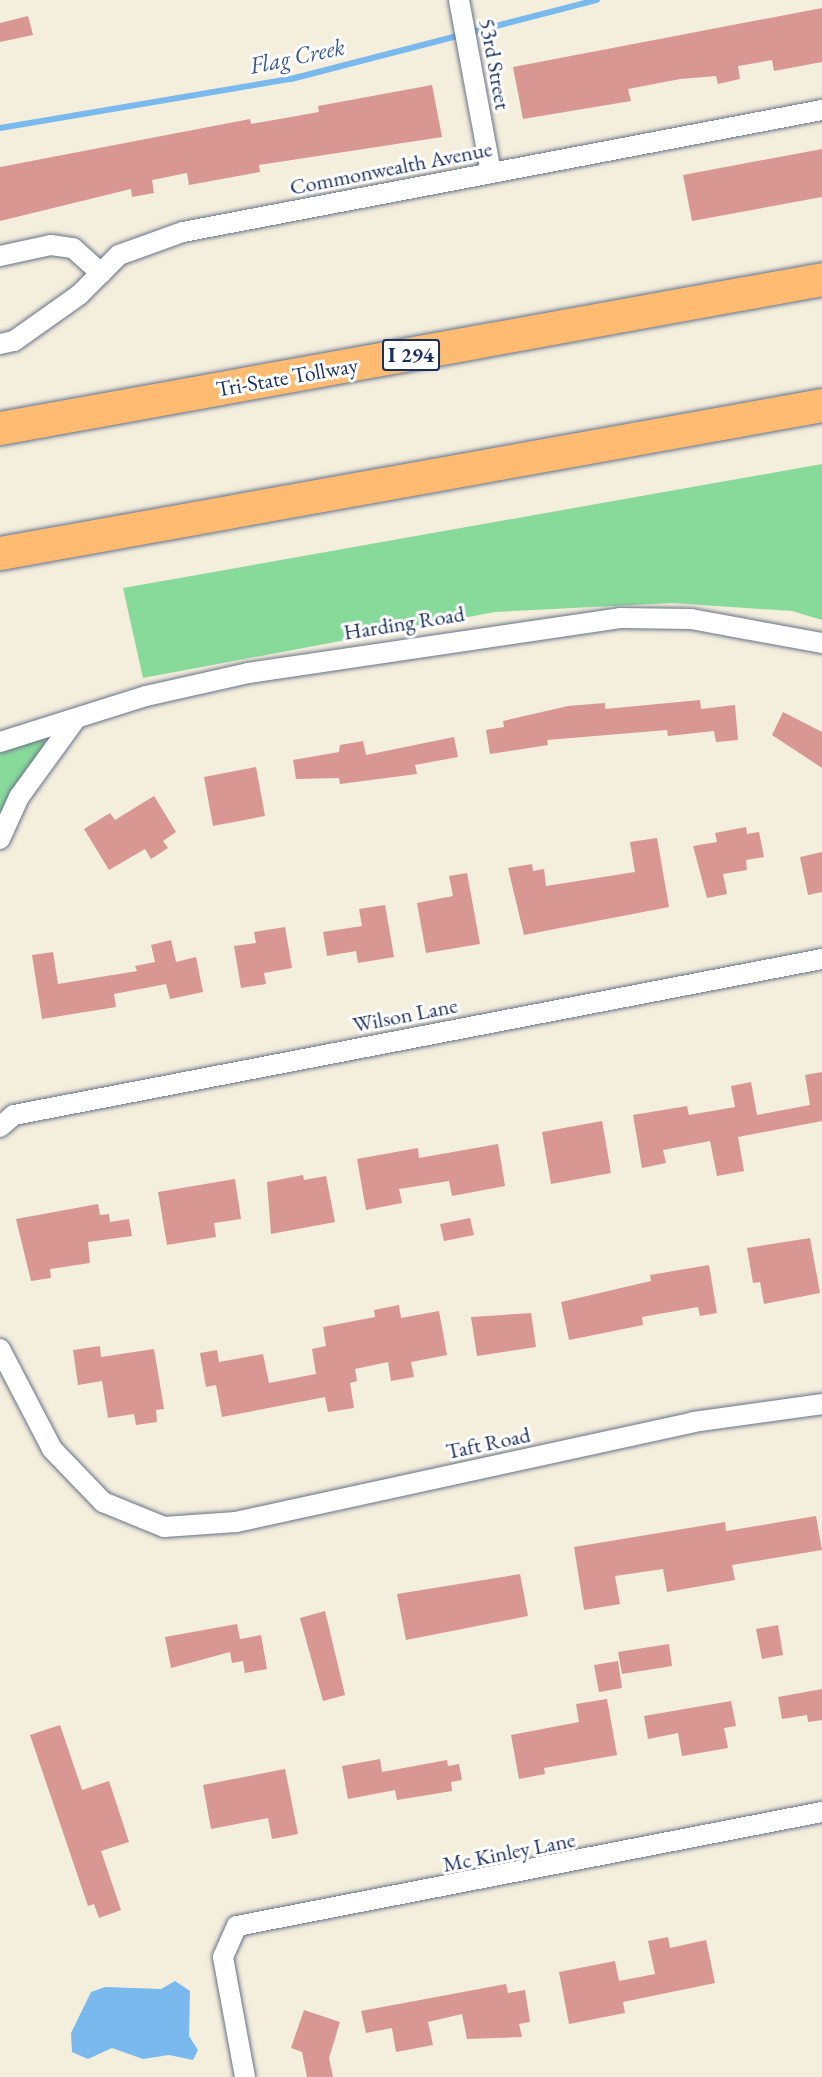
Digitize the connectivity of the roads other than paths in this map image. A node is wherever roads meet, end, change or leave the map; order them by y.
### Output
1 (459, 0) edge
2 (822, 110) edge
3 (491, 173) junction
4 (0, 256) edge
5 (100, 273) junction
6 (822, 279) edge
7 (0, 344) edge
8 (822, 405) edge
9 (0, 428) edge
10 (0, 553) edge
11 (822, 643) edge
12 (75, 720) junction
13 (0, 742) edge
14 (0, 839) edge
15 (822, 959) edge
16 (5, 1117) edge
17 (0, 1349) edge
18 (822, 1404) edge
19 (822, 1812) edge
20 (245, 2077) edge

1 - 3 street, 53rd Street
2 - 3 street, Commonwealth Avenue
3 - 5 street, Commonwealth Avenue
4 - 5 street
5 - 7 street, Commonwealth Avenue
6 - 9 highway, Tri-State Tollway / I 294
8 - 10 highway
11 - 12 street, Harding Road
12 - 13 street, Harding Road
12 - 14 street
15 - 16 street, Wilson Lane
17 - 18 street, Taft Road
19 - 20 street, Mc Kinley Lane

